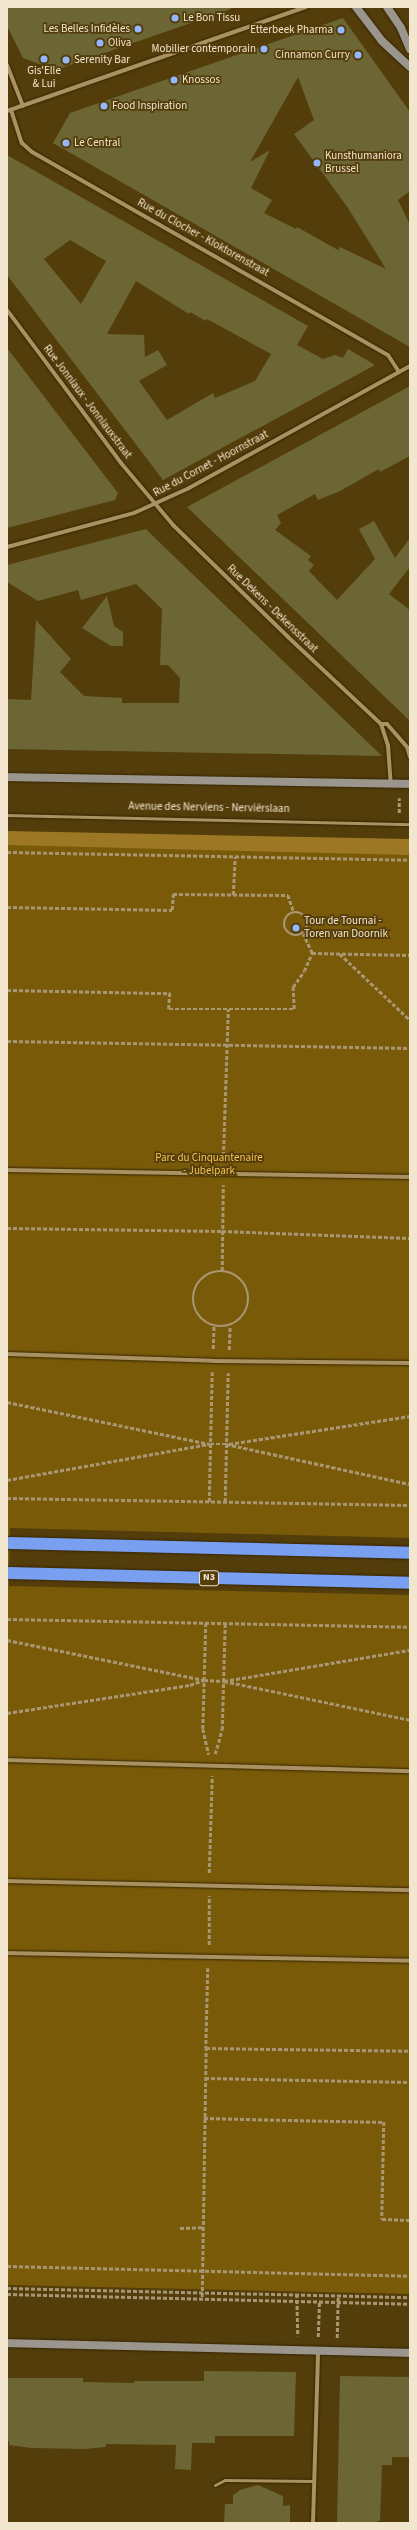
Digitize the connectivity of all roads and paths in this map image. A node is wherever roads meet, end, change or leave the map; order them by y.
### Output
1 (306, 7) edge
2 (356, 7) edge
3 (386, 7) edge
4 (410, 49) edge
5 (7, 66) edge
6 (410, 66) edge
7 (23, 106) junction
8 (9, 111) edge
9 (7, 310) edge
10 (410, 366) edge
11 (399, 372) junction
12 (155, 504) junction
13 (7, 547) edge
14 (381, 724) junction
15 (410, 757) edge
16 (7, 777) edge
17 (391, 784) junction
18 (410, 784) edge
19 (7, 815) edge
20 (410, 824) edge
21 (7, 852) edge
22 (235, 857) junction
23 (410, 860) edge
24 (233, 895) junction
25 (7, 907) edge
26 (294, 912) junction
27 (303, 934) junction
28 (312, 953) junction
29 (340, 954) junction
30 (410, 955) edge
31 (7, 990) edge
32 (228, 1009) junction
33 (410, 1020) edge
34 (7, 1041) edge
35 (227, 1044) junction
36 (410, 1048) edge
37 (7, 1170) edge
38 (223, 1174) junction
39 (410, 1177) edge
40 (7, 1228) edge
41 (222, 1231) junction
42 (410, 1238) edge
43 (222, 1271) junction
44 (214, 1326) junction
45 (230, 1326) junction
46 (7, 1354) edge
47 (213, 1361) junction
48 (229, 1361) junction
49 (410, 1362) edge
50 (7, 1402) edge
51 (410, 1416) edge
52 (210, 1444) junction
53 (226, 1444) junction
54 (7, 1480) edge
55 (410, 1484) edge
56 (7, 1498) edge
57 (209, 1502) junction
58 (225, 1502) junction
59 (410, 1506) edge
60 (10, 1543) dead end
61 (410, 1553) edge
62 (9, 1573) dead end
63 (410, 1583) edge
64 (7, 1619) edge
65 (206, 1623) junction
66 (225, 1623) junction
67 (410, 1626) edge
68 (7, 1640) edge
69 (410, 1650) edge
70 (204, 1680) junction
71 (224, 1681) junction
72 (7, 1713) edge
73 (410, 1720) edge
74 (7, 1760) edge
75 (212, 1766) junction
76 (410, 1770) edge
77 (7, 1882) edge
78 (209, 1886) junction
79 (410, 1890) edge
80 (7, 1953) edge
81 (208, 1957) junction
82 (410, 1962) edge
83 (206, 2048) junction
84 (410, 2051) edge
85 (205, 2078) junction
86 (410, 2082) edge
87 (204, 2118) junction
88 (410, 2220) edge
89 (203, 2227) junction
90 (180, 2228) dead end
91 (7, 2266) edge
92 (202, 2270) junction
93 (410, 2276) edge
94 (7, 2288) edge
95 (202, 2292) junction
96 (7, 2294) edge
97 (297, 2294) junction
98 (338, 2295) junction
99 (202, 2297) junction
100 (410, 2297) edge
101 (297, 2301) junction
102 (319, 2302) junction
103 (339, 2302) junction
104 (410, 2304) edge
105 (298, 2341) dead end
106 (337, 2341) dead end
107 (7, 2344) edge
108 (318, 2351) junction
109 (410, 2353) edge
110 (314, 2481) junction
111 (215, 2485) dead end
112 (313, 2523) edge

1 - 7 street
2 - 6 street
3 - 4 street
5 - 7 street
7 - 8 street
8 - 11 street, Rue du Clocher - Kloktorenstraat
9 - 12 street, Rue Jonniaux - Jonniauxstraat
10 - 11 street, Rue du Cornet - Hoornstraat
11 - 12 street, Rue du Cornet - Hoornstraat
12 - 13 street, Rue du Cornet - Hoornstraat
12 - 14 street, Rue Dekens - Dekensstraat
14 - 15 street, Rue Dekens - Dekensstraat
14 - 17 street, Rue Dekens - Dekensstraat
16 - 17 street
17 - 18 street
19 - 20 lane, Avenue des Nerviens - Nerviërslaan
21 - 22 path
22 - 23 path
22 - 24 path
24 - 25 path
24 - 26 path
26 - 27 path
26 - 27 path
27 - 28 path
28 - 29 path
28 - 32 path
29 - 30 path
29 - 33 path
31 - 32 path
32 - 35 path
34 - 35 path
35 - 36 path
35 - 38 path
37 - 38 street
38 - 39 street
38 - 41 path
40 - 41 path
41 - 42 path
41 - 43 path
43 - 44 path
43 - 45 path
44 - 45 path
44 - 47 path
45 - 48 path
46 - 47 street
47 - 48 street
47 - 52 path
48 - 49 street
48 - 53 path
50 - 52 path
51 - 53 path
52 - 53 path
52 - 54 path
52 - 57 path
53 - 55 path
53 - 58 path
56 - 57 path
57 - 58 path
58 - 59 path
60 - 61 highway
62 - 63 highway, N3
64 - 65 path
65 - 66 path
65 - 70 path
66 - 67 path
66 - 71 path
68 - 70 path
69 - 71 path
70 - 71 path
70 - 72 path
70 - 75 path
71 - 73 path
71 - 75 path
74 - 75 street
75 - 76 street
75 - 78 path
77 - 78 street
78 - 79 street
78 - 81 path
80 - 81 street
81 - 82 street
81 - 83 path
83 - 84 path
83 - 85 path
85 - 86 path
85 - 87 path
87 - 88 path
87 - 89 path
89 - 90 path
89 - 92 path
91 - 92 path
92 - 93 path
92 - 95 path
94 - 95 path
95 - 97 path
95 - 99 path
96 - 99 path
97 - 98 path
97 - 101 path
98 - 100 path
98 - 103 path
99 - 101 path
101 - 102 path
101 - 105 path
102 - 103 path
102 - 108 path
103 - 104 path
103 - 106 path
107 - 108 street
108 - 109 street
108 - 110 street
110 - 111 lane
110 - 112 street

